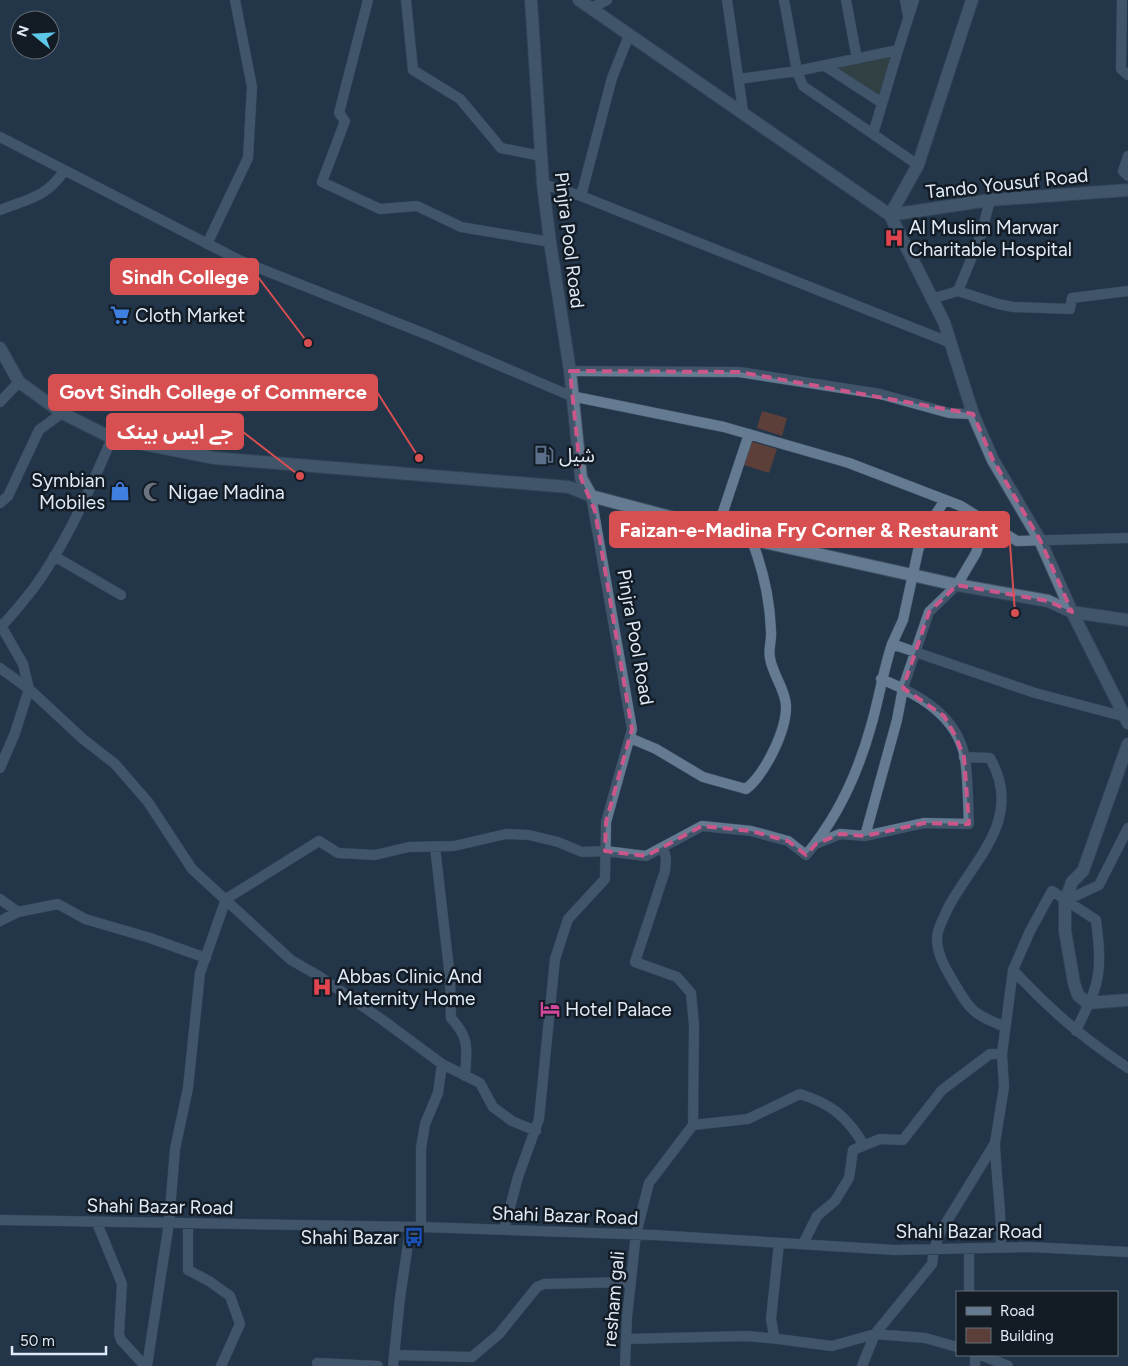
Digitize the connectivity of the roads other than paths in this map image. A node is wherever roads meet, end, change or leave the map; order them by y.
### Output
1 (235, 0) edge
2 (368, 0) edge
3 (406, 0) edge
4 (531, 0) edge
5 (579, 0) edge
6 (727, 0) edge
7 (784, 0) edge
8 (846, 0) edge
9 (904, 0) edge
10 (914, 0) edge
11 (972, 0) edge
12 (1122, 0) edge
13 (600, 2) edge
14 (908, 17) junction
15 (629, 35) junction
16 (898, 50) junction
17 (857, 59) junction
18 (825, 66) junction
19 (797, 71) junction
20 (1128, 75) edge
21 (738, 79) junction
22 (882, 104) junction
23 (743, 112) junction
24 (873, 134) junction
25 (0, 137) edge
26 (541, 156) junction
27 (1128, 156) edge
28 (918, 165) junction
29 (64, 171) junction
30 (1128, 176) edge
31 (543, 184) junction
32 (1128, 190) edge
33 (581, 196) junction
34 (990, 200) junction
35 (0, 210) edge
36 (890, 215) junction
37 (550, 242) junction
38 (207, 244) junction
39 (958, 291) junction
40 (1128, 291) edge
41 (931, 299) junction
42 (951, 343) junction
43 (0, 348) edge
44 (570, 371) junction
45 (19, 382) junction
46 (571, 396) junction
47 (0, 402) edge
48 (62, 413) junction
49 (973, 414) junction
50 (749, 434) junction
51 (112, 438) junction
52 (592, 496) junction
53 (945, 500) junction
54 (0, 503) edge
55 (986, 522) junction
56 (718, 530) junction
57 (751, 538) junction
58 (1128, 538) edge
59 (1040, 540) junction
60 (54, 556) junction
61 (914, 575) junction
62 (957, 585) junction
63 (121, 595) dead end
64 (1072, 612) junction
65 (1128, 620) edge
66 (1, 626) edge
67 (892, 644) junction
68 (914, 651) junction
69 (0, 668) edge
70 (881, 679) junction
71 (903, 688) junction
72 (30, 690) junction
73 (1127, 720) edge
74 (630, 738) junction
75 (1128, 744) edge
76 (964, 757) junction
77 (0, 768) edge
78 (1128, 828) edge
79 (865, 836) junction
80 (816, 844) junction
81 (435, 847) junction
82 (663, 847) junction
83 (605, 851) junction
84 (0, 899) edge
85 (226, 899) junction
86 (1065, 901) junction
87 (18, 912) junction
88 (0, 920) edge
89 (206, 958) junction
90 (1014, 970) junction
91 (1128, 1000) edge
92 (1087, 1003) junction
93 (1005, 1027) junction
94 (1076, 1031) junction
95 (1002, 1054) junction
96 (442, 1064) junction
97 (1128, 1068) edge
98 (465, 1076) junction
99 (693, 1125) junction
100 (536, 1131) junction
101 (995, 1143) junction
102 (864, 1145) junction
103 (0, 1220) edge
104 (97, 1223) junction
105 (169, 1224) junction
106 (188, 1224) junction
107 (420, 1228) junction
108 (504, 1230) junction
109 (636, 1234) junction
110 (779, 1242) junction
111 (804, 1244) junction
112 (969, 1248) junction
113 (1002, 1248) junction
114 (934, 1249) junction
115 (1128, 1252) edge
116 (631, 1282) junction
117 (969, 1291) edge
118 (875, 1334) junction
119 (626, 1339) junction
120 (778, 1340) junction
121 (956, 1347) edge
122 (394, 1355) junction
123 (984, 1356) edge
124 (317, 1363) dead end
125 (146, 1366) edge
126 (221, 1366) edge
127 (378, 1366) edge
128 (393, 1366) edge
129 (625, 1366) edge
130 (862, 1366) edge
131 (1008, 1366) edge

1 - 38 street
2 - 37 street
3 - 26 street
4 - 26 street, Pinjra Pool Road
5 - 13 street
6 - 21 street
7 - 19 street
8 - 17 street
9 - 14 street
10 - 14 street
11 - 28 street
12 - 20 street
13 - 15 street
14 - 16 street
15 - 23 street
15 - 33 street
16 - 17 street
16 - 22 street
17 - 18 street
18 - 19 street
18 - 22 street
19 - 21 street
19 - 24 street
21 - 23 street
22 - 24 street
23 - 36 street
24 - 28 street
25 - 29 street
26 - 31 street, Pinjra Pool Road
27 - 30 street
28 - 36 street
29 - 35 street
29 - 38 street
31 - 33 street
31 - 37 street, Pinjra Pool Road
32 - 34 street, Tando Yousuf Road
33 - 42 street
34 - 36 street, Tando Yousuf Road
34 - 39 street
36 - 41 street
37 - 44 street, Pinjra Pool Road
38 - 46 street
39 - 40 street
39 - 41 street
41 - 42 street
42 - 49 street
43 - 45 street
44 - 46 street, Pinjra Pool Road
44 - 49 street
45 - 47 street
45 - 48 street
46 - 50 street
46 - 52 street, Pinjra Pool Road
48 - 51 street
48 - 54 street
49 - 59 street
50 - 53 street
50 - 56 street
51 - 52 street
51 - 60 street
52 - 56 street
52 - 74 street, Pinjra Pool Road
53 - 55 street
53 - 61 street
55 - 59 street
55 - 62 street
56 - 57 street
57 - 61 street
57 - 74 street
58 - 59 street
59 - 64 street
60 - 63 street
60 - 66 street
61 - 62 street
61 - 67 street
62 - 64 street
62 - 68 street
64 - 65 street
64 - 73 street
66 - 72 street
67 - 68 street
67 - 70 street
68 - 71 street
68 - 73 street
69 - 72 street
70 - 71 street
70 - 80 street
71 - 76 street
71 - 79 street
72 - 77 street
72 - 85 street
74 - 83 street, Pinjra Pool Road
75 - 86 street
76 - 79 street
76 - 93 street
78 - 86 street
79 - 80 street
80 - 82 street
81 - 83 street
81 - 85 street
81 - 98 street
82 - 83 street
82 - 99 street
83 - 100 street, Pinjra Pool Road
84 - 87 street
85 - 89 street
85 - 96 street
86 - 90 street
86 - 92 street
86 - 92 street
87 - 88 street
87 - 89 street
89 - 105 street
90 - 93 street
90 - 94 street
91 - 92 street
92 - 94 street
93 - 95 street
94 - 97 street
95 - 101 street
95 - 102 street
96 - 98 street
96 - 107 street
98 - 100 street
99 - 102 street
99 - 109 street, resham gali
100 - 108 street, Pinjra Pool Road
101 - 113 street
101 - 114 street
102 - 111 street
103 - 104 street, Shahi Bazar Road
104 - 105 street, Shahi Bazar Road
104 - 125 street
105 - 106 street, Shahi Bazar Road
105 - 125 street
106 - 107 street, Shahi Bazar Road
106 - 126 street
107 - 108 street, Shahi Bazar Road
107 - 122 street
108 - 109 street, Shahi Bazar Road
109 - 110 street, Shahi Bazar Road
109 - 116 street, resham gali
110 - 111 street, Shahi Bazar Road
110 - 120 street
111 - 114 street, Shahi Bazar Road
112 - 113 street, Shahi Bazar Road
112 - 114 street, Shahi Bazar Road
112 - 117 street
113 - 115 street, Shahi Bazar Road
114 - 118 street
116 - 119 street, resham gali
116 - 122 street
118 - 120 street
118 - 121 street
118 - 130 street
119 - 120 street
119 - 129 street, resham gali
122 - 128 street
123 - 131 street
124 - 127 street

